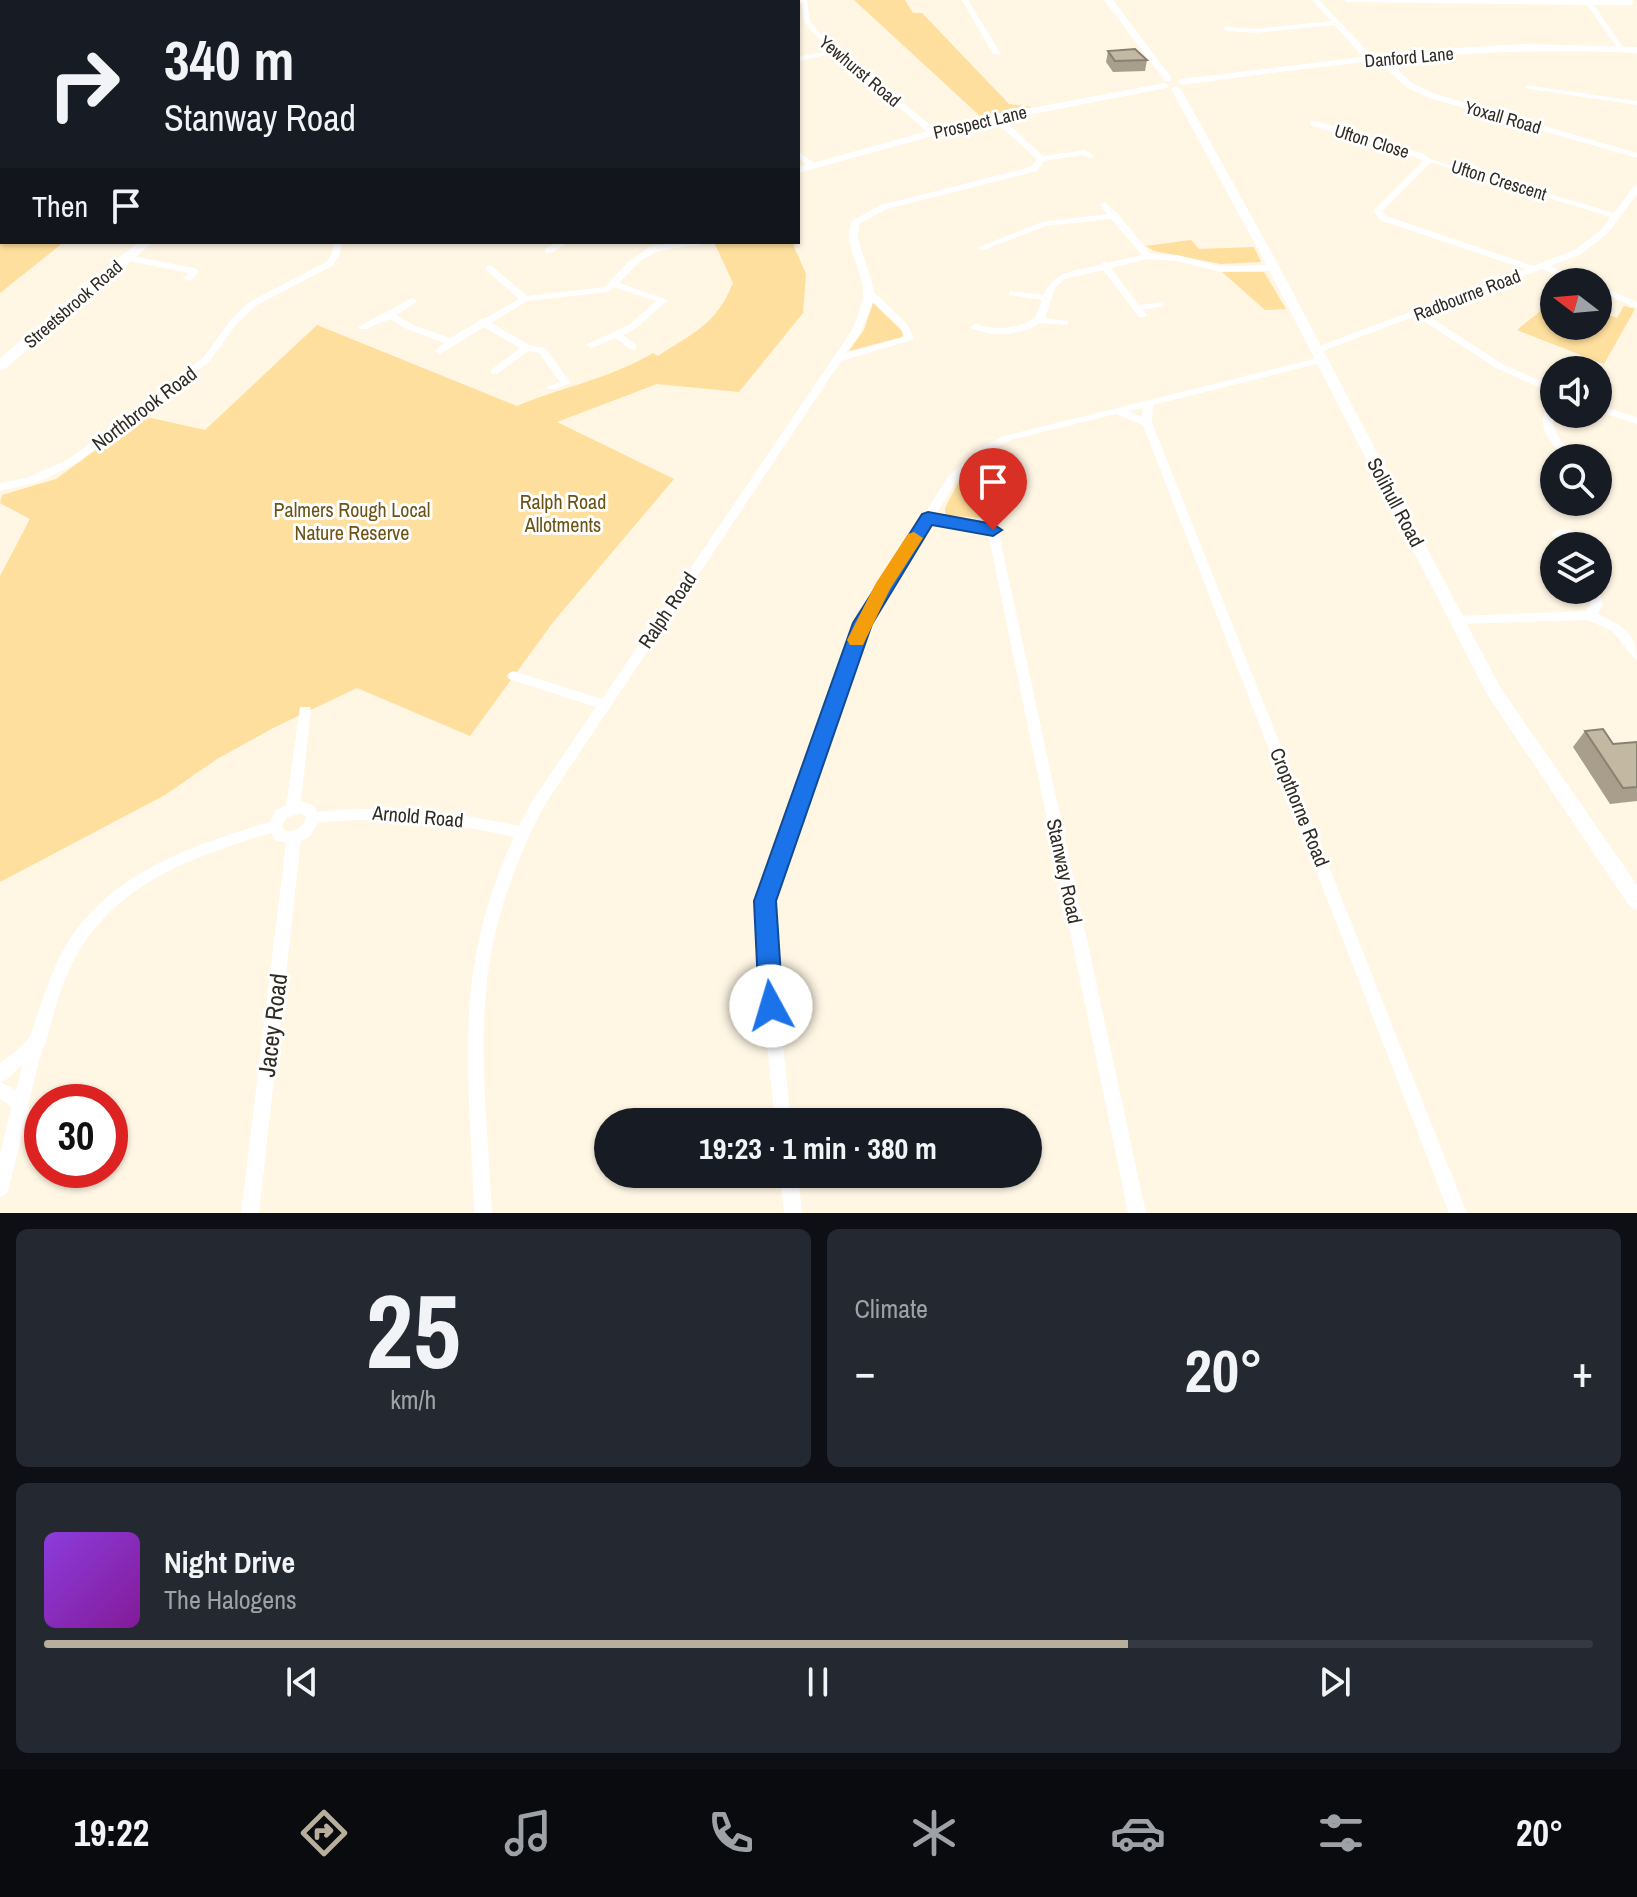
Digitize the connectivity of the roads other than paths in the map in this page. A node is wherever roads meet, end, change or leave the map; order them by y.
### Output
1 (804, 0) edge
2 (965, 0) edge
3 (1108, 0) edge
4 (1315, 0) edge
5 (1347, 0) edge
6 (1589, 2) edge
7 (1631, 3) edge
8 (1333, 23) junction
9 (1225, 29) dead end
10 (1621, 49) junction
11 (1637, 50) edge
12 (837, 51) junction
13 (997, 54) dead end
14 (800, 59) edge
15 (1375, 59) junction
16 (1172, 84) junction
17 (1529, 87) dead end
18 (1637, 103) edge
19 (995, 117) junction
20 (1313, 123) dead end
21 (933, 132) junction
22 (800, 155) edge
23 (1090, 156) dead end
24 (1637, 156) edge
25 (1041, 159) junction
26 (1428, 161) junction
27 (812, 166) junction
28 (800, 169) edge
29 (1637, 188) edge
30 (1104, 205) dead end
31 (1115, 216) junction
32 (1615, 216) junction
33 (144, 244) edge
34 (338, 244) edge
35 (561, 244) edge
36 (657, 244) edge
37 (978, 248) dead end
38 (548, 251) dead end
39 (1148, 256) junction
40 (127, 258) junction
41 (1104, 265) junction
42 (1274, 268) junction
43 (1539, 268) junction
44 (207, 270) dead end
45 (488, 272) dead end
46 (616, 285) junction
47 (1012, 293) dead end
48 (870, 294) junction
49 (1612, 294) edge
50 (1047, 298) junction
51 (525, 299) junction
52 (412, 301) dead end
53 (1160, 304) dead end
54 (1637, 305) edge
55 (1419, 314) junction
56 (390, 315) junction
57 (1039, 320) junction
58 (482, 321) junction
59 (1065, 323) dead end
60 (363, 327) dead end
61 (975, 327) dead end
62 (616, 334) junction
63 (451, 342) junction
64 (591, 345) dead end
65 (633, 347) dead end
66 (526, 348) junction
67 (440, 351) dead end
68 (1320, 355) junction
69 (840, 358) junction
70 (0, 366) edge
71 (494, 372) dead end
72 (1540, 385) edge
73 (552, 387) dead end
74 (1148, 402) junction
75 (1115, 410) junction
76 (1612, 413) edge
77 (1637, 421) edge
78 (1147, 423) junction
79 (971, 460) junction
80 (0, 487) edge
81 (928, 518) junction
82 (993, 530) junction
83 (1597, 604) edge
84 (1589, 615) junction
85 (1457, 620) junction
86 (1637, 654) edge
87 (513, 676) dead end
88 (605, 705) junction
89 (305, 711) dead end
90 (293, 807) junction
91 (313, 818) junction
92 (275, 826) junction
93 (522, 833) junction
94 (294, 837) junction
95 (1637, 901) edge
96 (39, 1040) junction
97 (0, 1074) edge
98 (0, 1090) edge
99 (782, 1108) edge
100 (22, 1110) junction
101 (0, 1188) edge
102 (790, 1188) edge
103 (250, 1213) edge
104 (483, 1213) edge
105 (793, 1213) edge
106 (1137, 1213) edge
107 (1458, 1213) edge

1 - 12 street, Yewhurst Road
2 - 13 street
3 - 16 street, Solihull Road
4 - 8 street, Yoxall Road
5 - 6 street
6 - 7 street
6 - 10 street
8 - 9 street
8 - 15 street, Yoxall Road
10 - 11 street, Danford Lane
10 - 15 street, Danford Lane
12 - 14 street
12 - 21 street, Yewhurst Road
15 - 16 street, Danford Lane
15 - 24 street, Yoxall Road
16 - 19 street, Prospect Lane
16 - 42 street, Solihull Road
17 - 18 street
19 - 21 street, Prospect Lane
19 - 25 street
20 - 26 street, Ufton Close
21 - 27 street, Prospect Lane
22 - 27 street
23 - 25 street
25 - 48 street
26 - 32 street, Ufton Crescent
26 - 43 street, Ufton Crescent
27 - 28 street, Prospect Lane
29 - 32 street, Radbourne Road
30 - 31 street
31 - 37 street
31 - 39 street
32 - 43 street, Radbourne Road
33 - 40 main road, Streetsbrook Road
34 - 80 street, Northbrook Road
35 - 38 street
36 - 46 street
39 - 41 street
39 - 42 street
40 - 44 street
40 - 70 main road, Streetsbrook Road
41 - 50 street
41 - 53 street
42 - 68 street, Solihull Road
43 - 55 street, Radbourne Road
45 - 51 street
46 - 51 street
46 - 62 street
47 - 50 street
48 - 69 street, Ralph Road
48 - 69 street
49 - 54 street
50 - 57 street
51 - 58 street
52 - 56 street
55 - 68 street, Radbourne Road
55 - 72 street
56 - 60 street
56 - 63 street
57 - 59 street
57 - 61 street
58 - 63 street
58 - 66 street
62 - 64 street
62 - 65 street
63 - 67 street
66 - 71 street
66 - 73 street
68 - 74 street
68 - 85 street, Solihull Road
69 - 88 street, Ralph Road
74 - 75 street
74 - 78 street, Cropthorne Road
75 - 78 street
75 - 79 street
76 - 77 street
78 - 107 street, Cropthorne Road
79 - 81 street
79 - 82 street, Stanway Road
81 - 82 street
81 - 99 street
82 - 106 street, Stanway Road
83 - 84 street
84 - 85 street
84 - 86 street
85 - 95 street, Solihull Road
87 - 88 street
88 - 93 street, Ralph Road
89 - 90 street
90 - 91 street
90 - 92 street
91 - 93 street, Arnold Road
91 - 94 street
92 - 94 street
92 - 96 street
93 - 104 street, Ralph Road
94 - 103 street, Jacey Road
96 - 97 street
96 - 100 street
98 - 100 street
100 - 101 street
102 - 105 street

